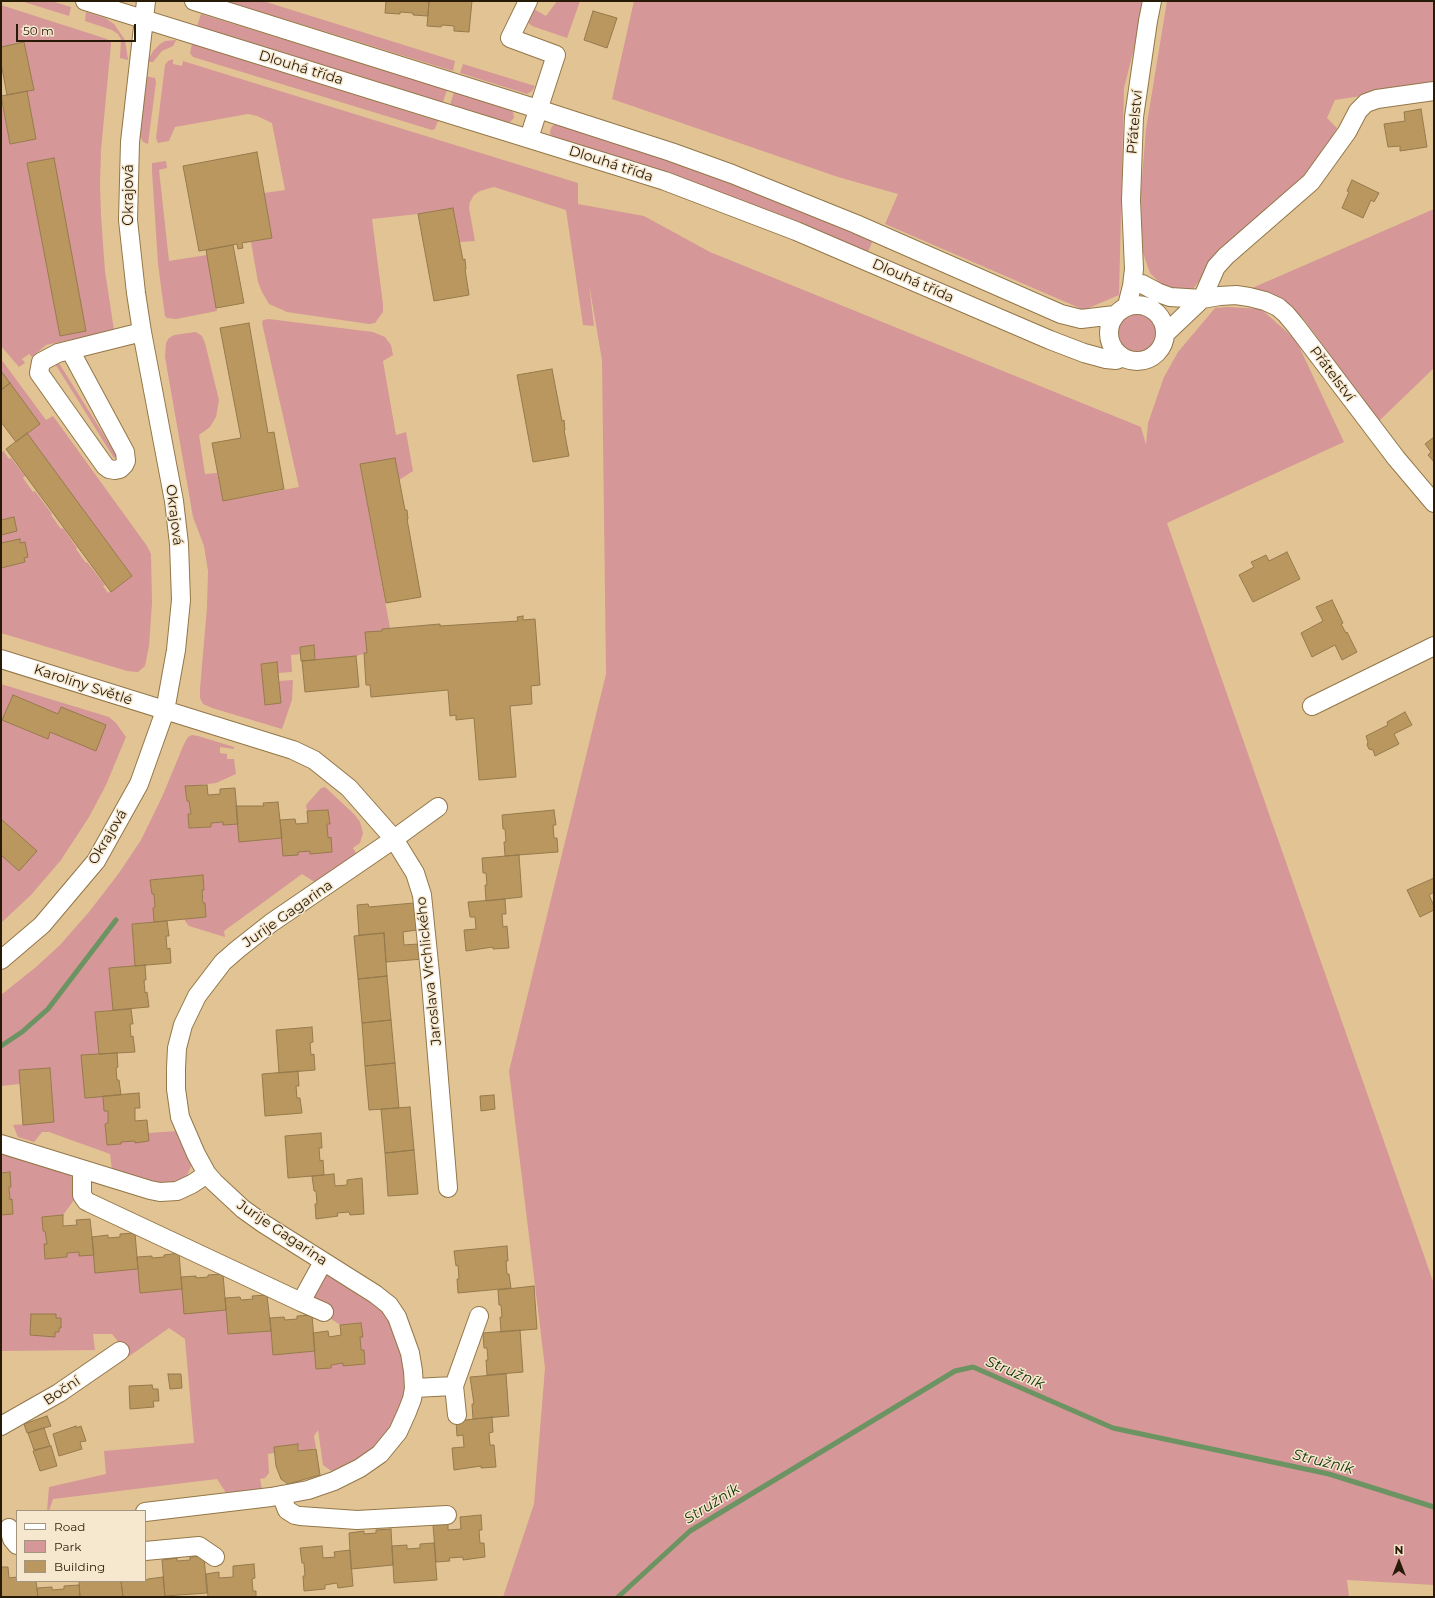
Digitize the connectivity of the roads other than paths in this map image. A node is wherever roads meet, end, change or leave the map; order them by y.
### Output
1 (85, 1) edge
2 (146, 1) edge
3 (194, 1) edge
4 (528, 1) edge
5 (1152, 1) edge
6 (143, 19) junction
7 (1434, 91) edge
8 (538, 109) junction
9 (529, 138) junction
10 (1138, 277) junction
11 (1181, 297) junction
12 (1202, 299) junction
13 (1150, 308) junction
14 (1121, 311) junction
15 (142, 332) junction
16 (1165, 334) junction
17 (70, 350) junction
18 (1123, 357) junction
19 (1434, 503) edge
20 (1434, 646) edge
21 (1, 659) edge
22 (1312, 706) dead end
23 (165, 711) junction
24 (438, 808) dead end
25 (394, 839) junction
26 (1, 960) edge
27 (1, 1144) edge
28 (82, 1169) junction
29 (207, 1174) junction
30 (448, 1188) dead end
31 (323, 1262) junction
32 (301, 1302) junction
33 (324, 1312) dead end
34 (478, 1316) dead end
35 (120, 1351) dead end
36 (454, 1386) junction
37 (414, 1388) junction
38 (457, 1415) dead end
39 (1, 1426) edge
40 (281, 1495) junction
41 (146, 1512) edge
42 (447, 1515) dead end
43 (9, 1528) edge
44 (16, 1544) edge
45 (146, 1551) edge
46 (215, 1557) dead end

1 - 6 street, Dlouhá třída
2 - 6 street, Okrajová
3 - 8 street, Dlouhá třída
4 - 8 street
5 - 10 street, Přátelství
6 - 9 street, Dlouhá třída
6 - 15 street, Okrajová
7 - 12 street
8 - 9 street
8 - 14 street, Dlouhá třída
9 - 18 street, Dlouhá třída
10 - 11 street, Přátelství
10 - 13 street, Přátelství
10 - 14 street, Přátelství
11 - 12 street, Přátelství
11 - 13 street, Přátelství
12 - 16 street
12 - 19 street, Přátelství
13 - 14 street, Přátelství
13 - 16 street, Přátelství
14 - 18 street, Přátelství
15 - 17 street
15 - 23 street, Okrajová
16 - 18 street
17 - 17 street
20 - 22 street
21 - 23 street, Karolíny Světlé
23 - 25 street, Jaroslava Vrchlického
23 - 26 street, Okrajová
24 - 25 street, Jurije Gagarina
25 - 29 street, Jurije Gagarina
25 - 30 street, Jaroslava Vrchlického
27 - 28 street
28 - 29 street
28 - 32 street
29 - 31 street, Jurije Gagarina
31 - 32 street
31 - 37 street, Jurije Gagarina
32 - 33 street
34 - 36 street
35 - 39 street, Boční
36 - 37 street
36 - 38 street
37 - 40 street, Jurije Gagarina
40 - 41 street, Jurije Gagarina
40 - 42 street
43 - 44 street
45 - 46 street

